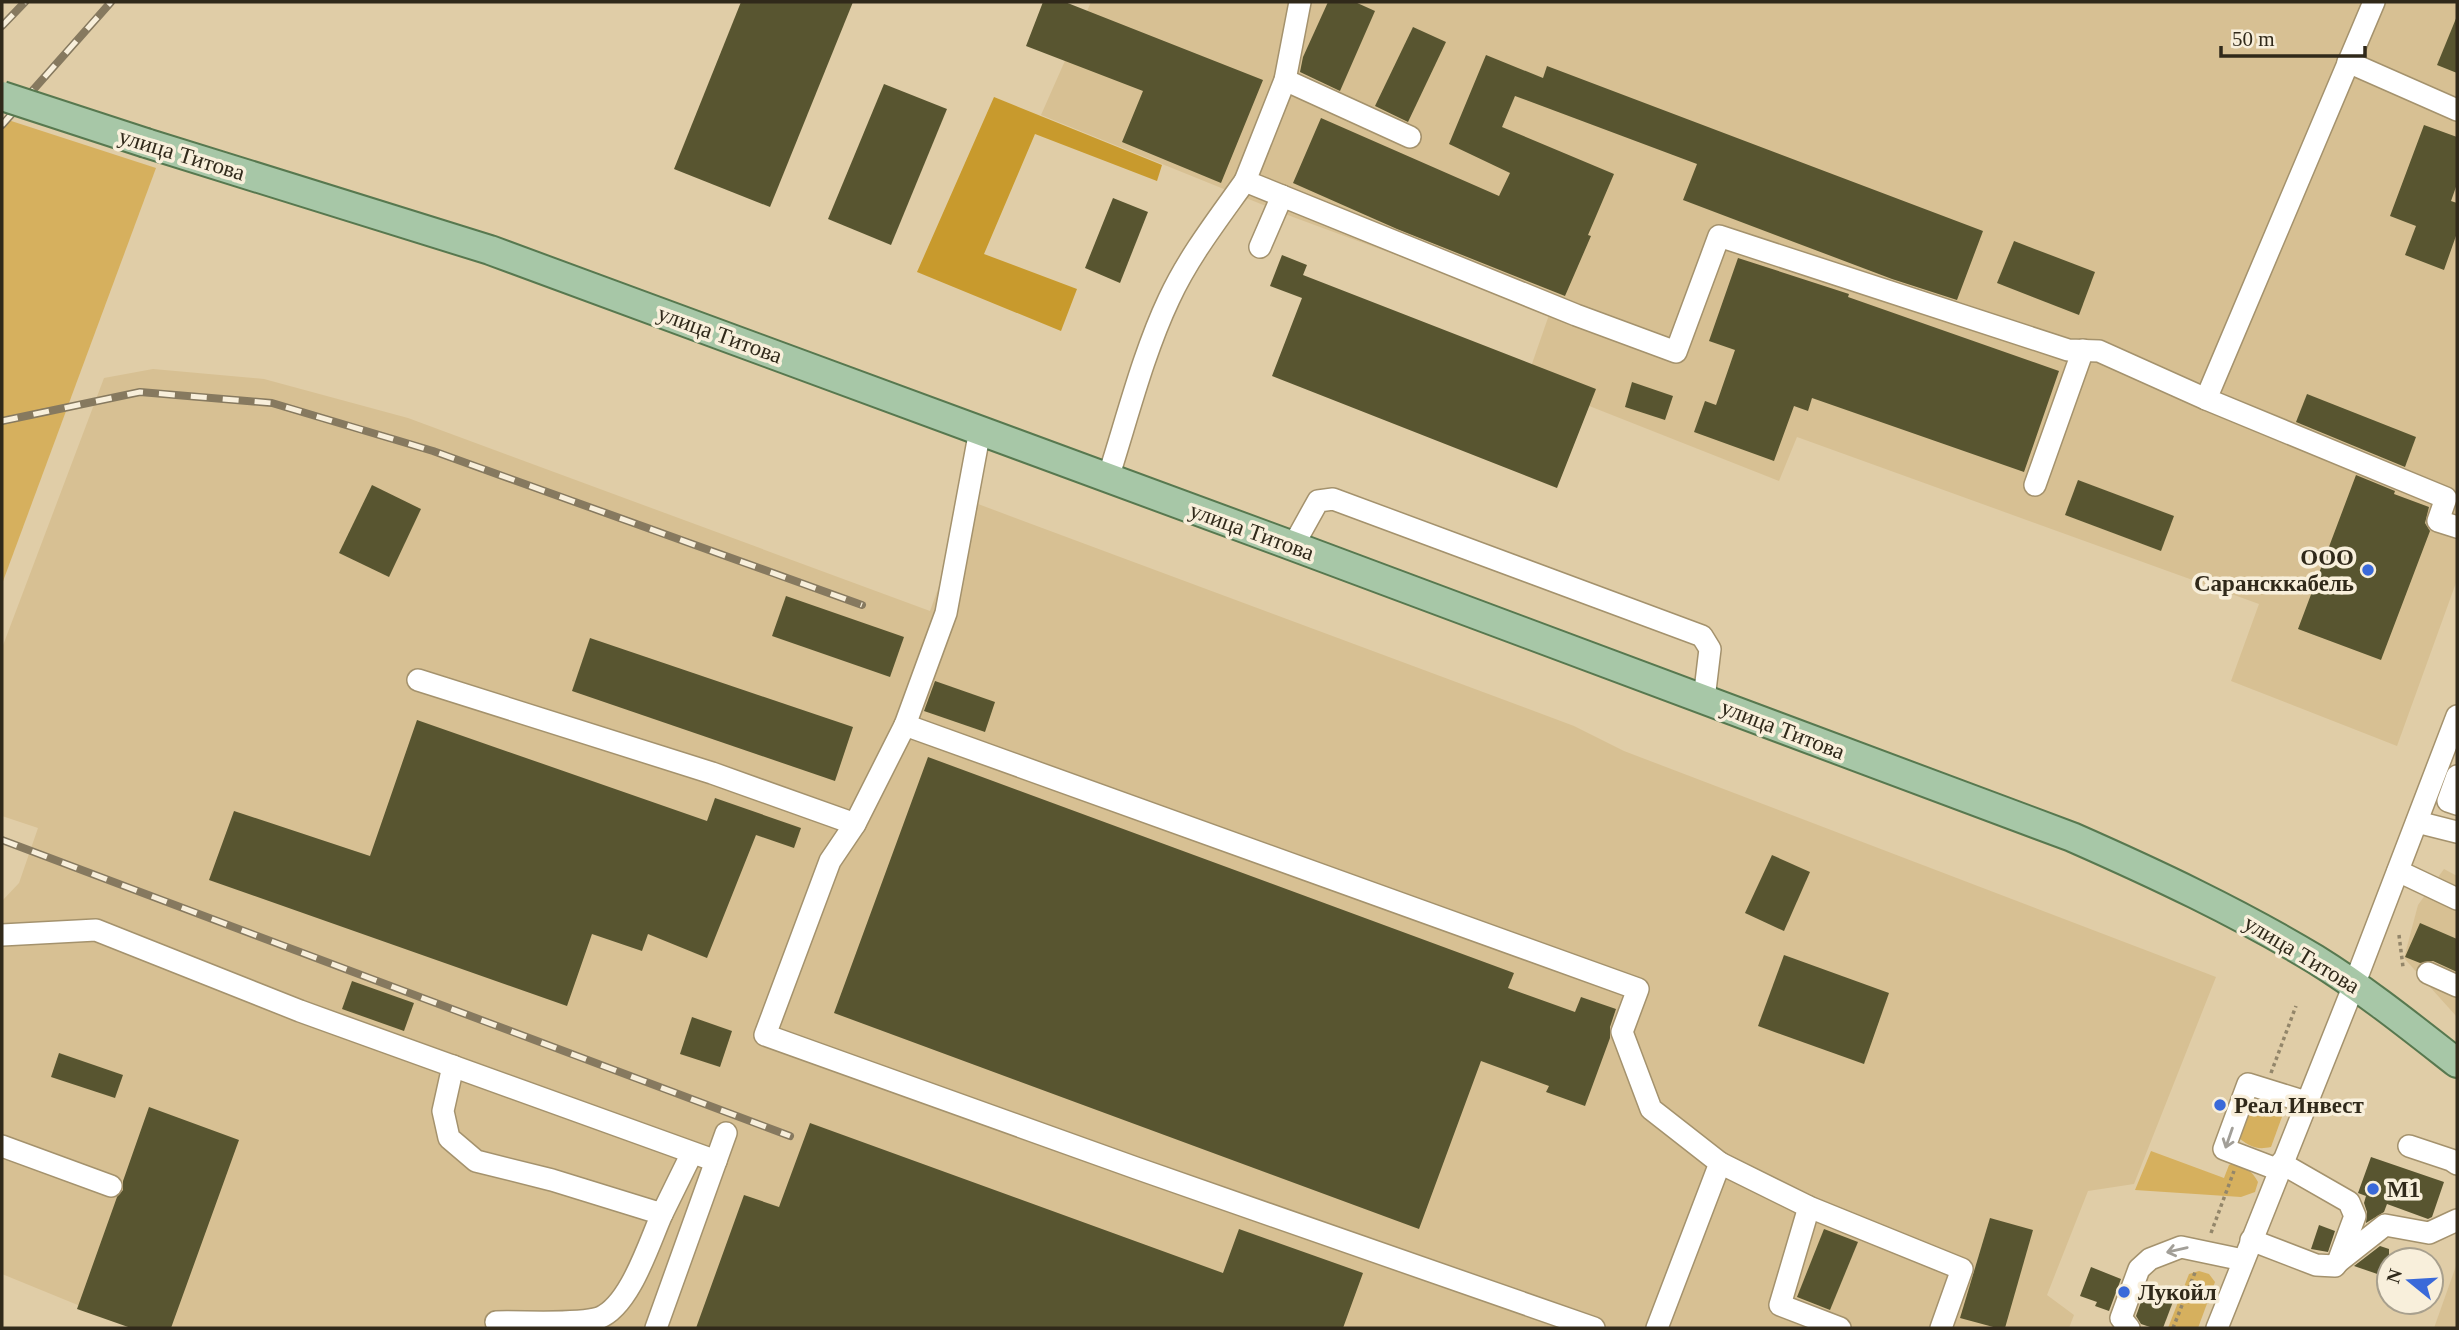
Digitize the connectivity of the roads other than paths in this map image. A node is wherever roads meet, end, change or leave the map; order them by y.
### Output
1 (1300, 2) edge
2 (2374, 2) edge
3 (2348, 62) junction
4 (1284, 80) junction
5 (2, 96) edge
6 (2457, 110) edge
7 (1410, 137) dead end
8 (1245, 181) junction
9 (1282, 196) junction
10 (1260, 247) dead end
11 (2084, 350) junction
12 (2206, 399) junction
13 (980, 430) junction
14 (1108, 478) junction
15 (2035, 485) dead end
16 (2457, 527) edge
17 (1293, 546) junction
18 (418, 680) dead end
19 (1704, 699) junction
20 (2457, 716) edge
21 (905, 725) junction
22 (2457, 776) edge
23 (2457, 804) edge
24 (2417, 822) junction
25 (855, 824) junction
26 (2457, 832) edge
27 (2398, 871) junction
28 (2457, 900) edge
29 (2, 935) edge
30 (2428, 973) dead end
31 (2354, 985) junction
32 (2457, 986) edge
33 (2457, 1063) edge
34 (453, 1066) junction
35 (2306, 1102) junction
36 (726, 1133) dead end
37 (2, 1146) edge
38 (2409, 1146) dead end
39 (692, 1153) junction
40 (716, 1161) junction
41 (1720, 1163) junction
42 (2457, 1164) edge
43 (2280, 1166) junction
44 (111, 1186) dead end
45 (1809, 1207) junction
46 (662, 1214) junction
47 (2457, 1220) edge
48 (2251, 1240) junction
49 (2243, 1260) junction
50 (2338, 1262) junction
51 (496, 1322) dead end
52 (656, 1328) edge
53 (1594, 1328) edge
54 (1657, 1328) edge
55 (1840, 1328) edge
56 (1941, 1328) edge
57 (2129, 1328) edge
58 (2217, 1328) edge

1 - 4 street
2 - 3 street
3 - 6 street
3 - 12 street
4 - 7 street
4 - 8 street
5 - 13 main road, улица Титова, bridge
8 - 9 street
8 - 14 street
9 - 10 street
9 - 11 street
11 - 12 street
11 - 15 street
12 - 16 street
13 - 14 main road, улица Титова
13 - 21 street
14 - 17 main road, улица Титова
17 - 19 main road, улица Титова
17 - 19 street
18 - 25 street
19 - 31 main road, улица Титова
20 - 24 street
21 - 25 street
21 - 41 street
22 - 23 street
24 - 26 street
24 - 27 street
25 - 53 street
27 - 28 street
27 - 31 street
29 - 34 street
30 - 32 street
31 - 33 main road, улица Титова
31 - 35 street
34 - 39 street
34 - 46 street
35 - 43 street
35 -> 43 street
36 - 40 street
37 - 44 street
38 - 42 street
39 - 40 street
39 - 46 street
40 - 52 street
41 - 45 street
41 - 54 street
43 - 48 street
43 - 50 street
45 - 55 street
45 - 56 street
46 - 51 street
47 - 50 street
48 - 49 street
48 - 50 street
49 -> 57 street
49 - 58 street

